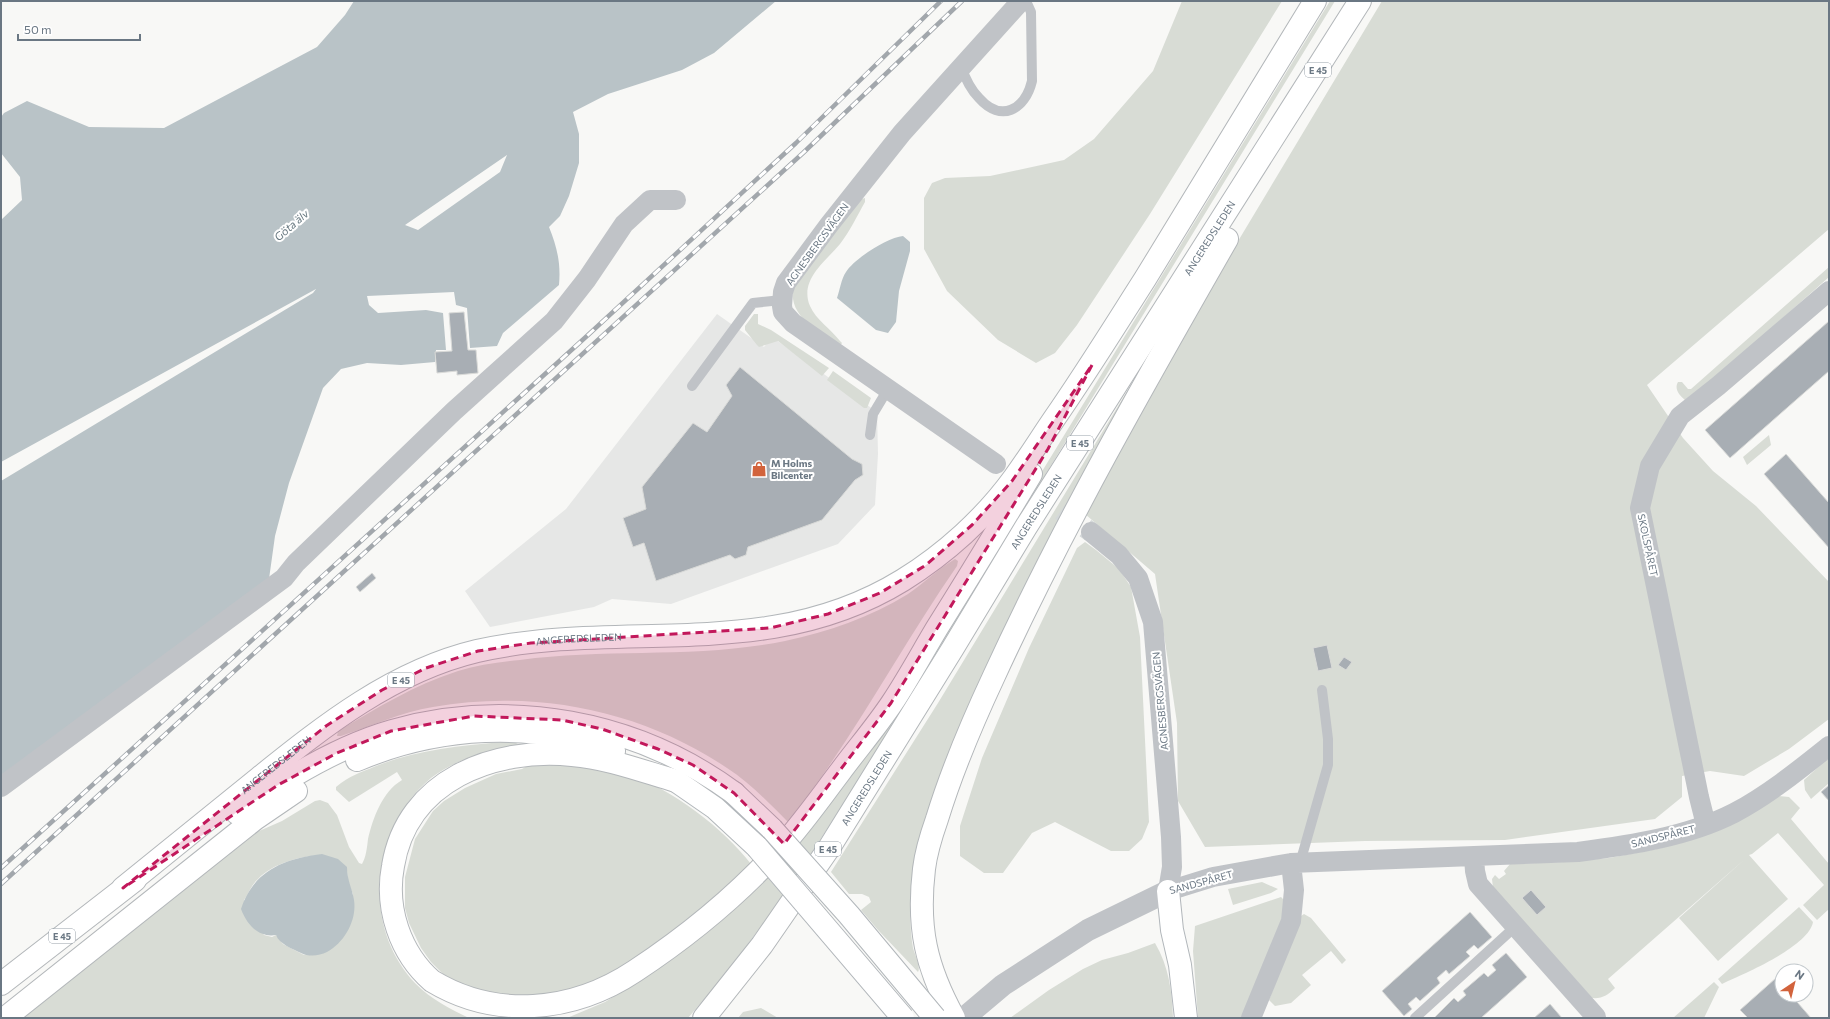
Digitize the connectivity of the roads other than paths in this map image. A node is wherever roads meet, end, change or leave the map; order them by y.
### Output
1 (1021, 1) edge
2 (1026, 1) edge
3 (1315, 1) edge
4 (1360, 1) edge
5 (961, 66) junction
6 (1275, 138) junction
7 (676, 200) dead end
8 (1829, 291) edge
9 (782, 300) junction
10 (1092, 365) junction
11 (692, 386) dead end
12 (888, 389) junction
13 (870, 435) dead end
14 (996, 464) tunnel mouth
15 (1091, 532) tunnel mouth
16 (1322, 690) dead end
17 (1829, 746) edge
18 (676, 781) junction
19 (1, 787) edge
20 (1706, 825) junction
21 (1474, 857) junction
22 (1296, 863) junction
23 (123, 888) junction
24 (1168, 891) junction
25 (1516, 926) junction
26 (1, 984) edge
27 (1595, 1017) edge
28 (4, 1018) edge
29 (704, 1018) edge
30 (903, 1018) edge
31 (935, 1018) edge
32 (954, 1018) edge
33 (964, 1018) edge
34 (1186, 1018) edge
35 (1251, 1018) edge
36 (1415, 1018) edge

1 - 5 street, AGNESBERGSVÄGEN
2 - 5 lane
3 - 10 main road, E 45
4 - 6 main road, ANGEREDSLEDEN / E 45
5 - 9 street, AGNESBERGSVÄGEN
6 - 29 main road, ANGEREDSLEDEN / E 45
6 - 32 main road
7 - 19 street
8 - 20 street, SKOLSPÅRET
9 - 11 lane
9 - 12 street
10 - 18 main road
10 - 23 main road, ANGEREDSLEDEN / E 45
12 - 13 lane
12 - 14 street
15 - 24 street, AGNESBERGSVÄGEN
16 - 22 lane
17 - 20 street, SANDSPÅRET
18 - 28 main road
18 - 30 main road, bridge
20 - 21 street, SANDSPÅRET
21 - 22 street, SANDSPÅRET
21 - 25 street
22 - 24 street, SANDSPÅRET
22 - 35 street
23 - 26 main road, E 45
23 - 31 main road, bridge
24 - 33 street, SANDSPÅRET
24 - 34 main road
25 - 27 street
25 - 36 lane

